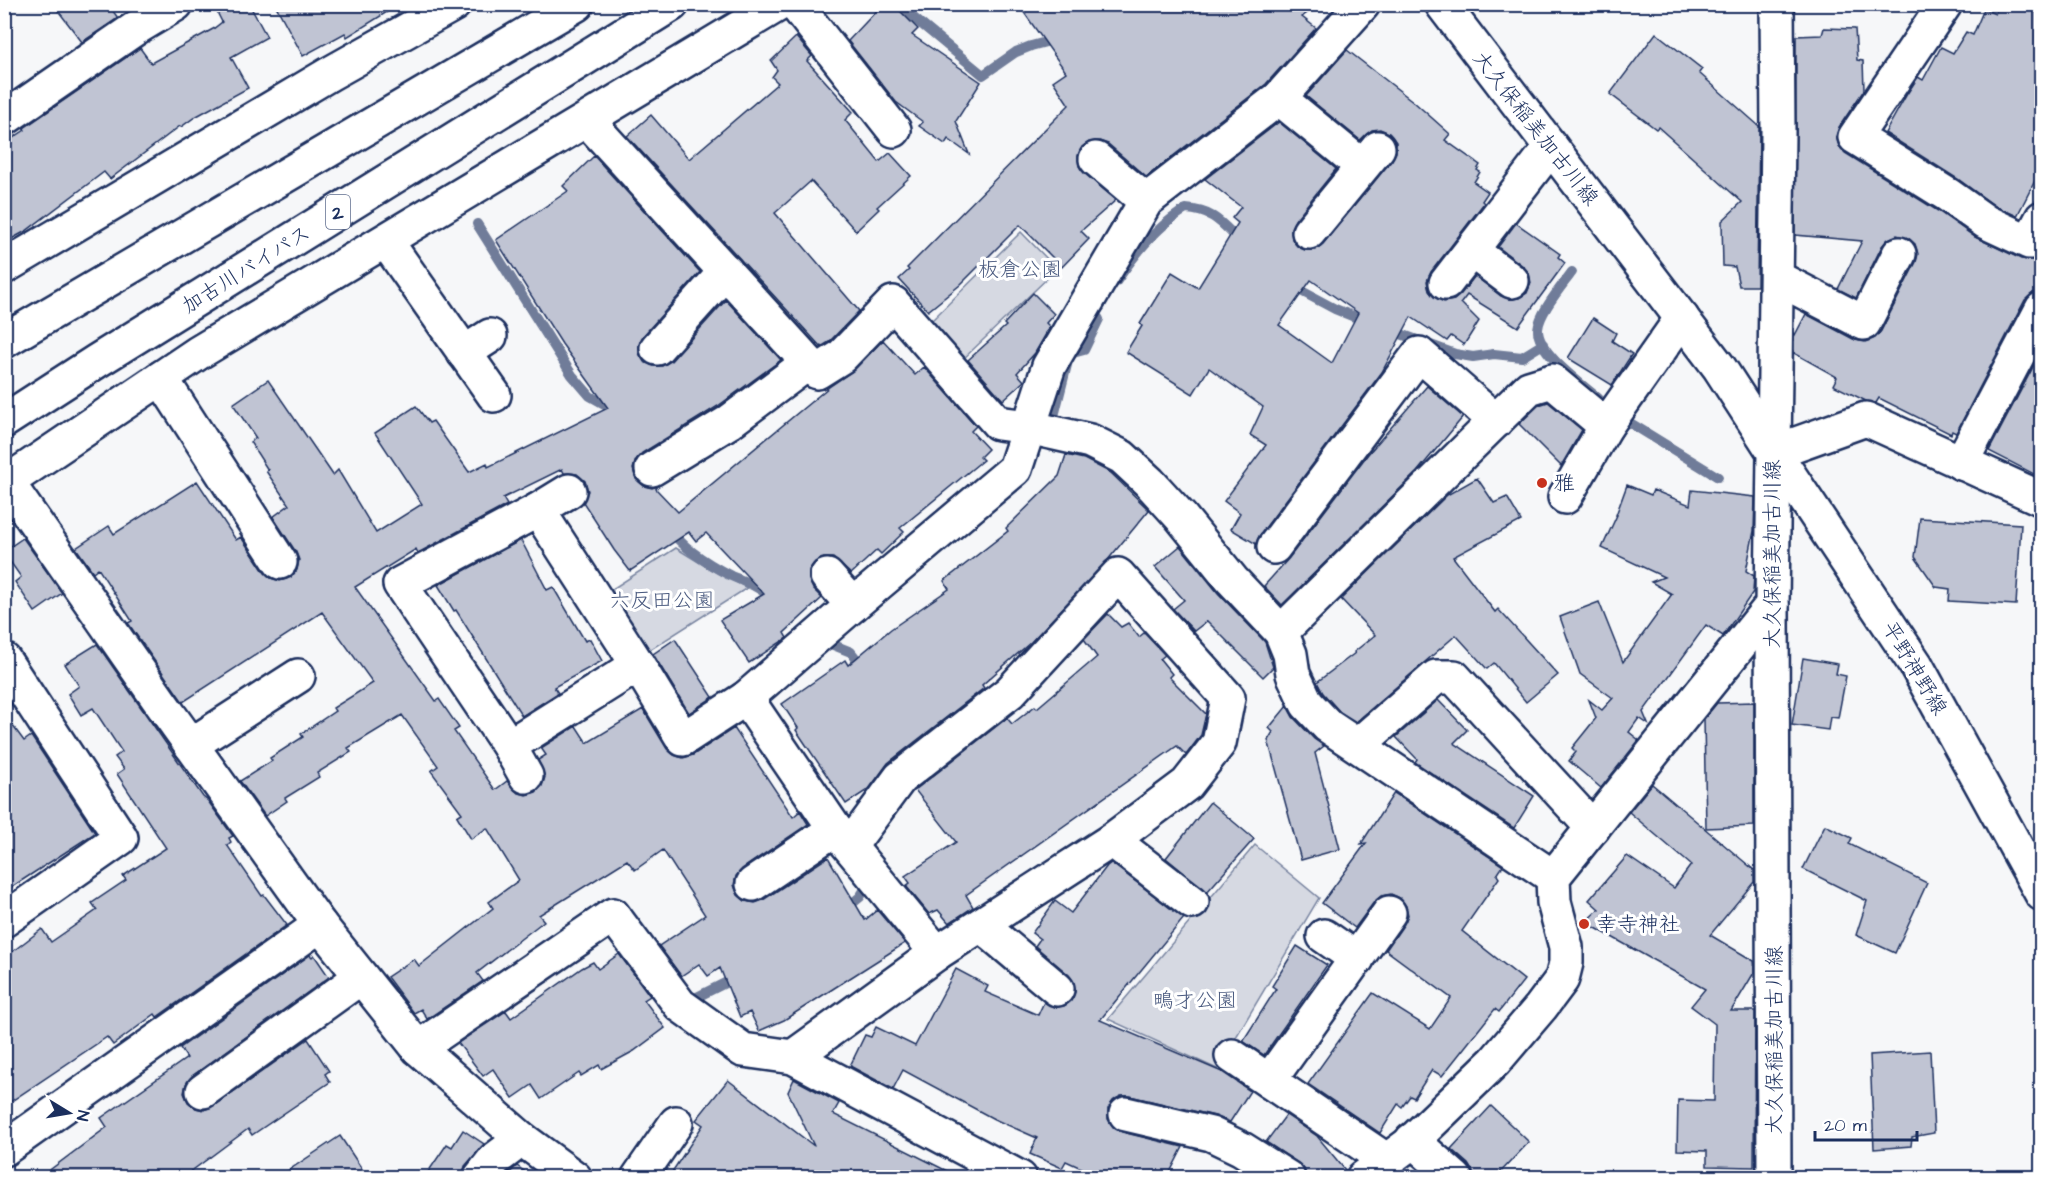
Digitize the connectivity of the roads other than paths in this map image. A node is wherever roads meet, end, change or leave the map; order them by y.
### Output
1 (176, 4) edge
2 (454, 4) edge
3 (577, 4) edge
4 (672, 4) edge
5 (779, 4) edge
6 (795, 4) edge
7 (1363, 4) edge
8 (1442, 4) edge
9 (1777, 4) edge
10 (1945, 4) edge
11 (1279, 98) junction
12 (4, 119) edge
13 (587, 120) junction
14 (894, 130) dead end
15 (1551, 147) junction
16 (1096, 159) dead end
17 (1146, 201) junction
18 (2042, 218) edge
19 (1309, 232) dead end
20 (386, 241) junction
21 (1472, 251) junction
22 (1899, 255) dead end
23 (4, 267) edge
24 (726, 271) junction
25 (1777, 278) junction
26 (1512, 281) dead end
27 (1446, 284) dead end
28 (57, 308) junction
29 (2042, 309) edge
30 (1682, 318) junction
31 (4, 335) edge
32 (4, 341) edge
33 (657, 348) dead end
34 (808, 363) junction
35 (161, 378) junction
36 (494, 395) dead end
37 (4, 421) edge
38 (1496, 421) junction
39 (1606, 426) junction
40 (1028, 427) junction
41 (1774, 452) junction
42 (1961, 463) junction
43 (652, 469) dead end
44 (6, 483) edge
45 (569, 491) dead end
46 (1565, 497) dead end
47 (2042, 499) edge
48 (538, 510) junction
49 (1274, 547) dead end
50 (280, 562) dead end
51 (827, 576) dead end
52 (853, 605) junction
53 (1772, 605) junction
54 (1281, 632) junction
55 (4, 660) edge
56 (638, 665) junction
57 (298, 676) dead end
58 (746, 698) junction
59 (15, 699) edge
60 (191, 745) junction
61 (1358, 745) junction
62 (509, 746) junction
63 (526, 776) dead end
64 (1593, 828) junction
65 (843, 838) junction
66 (1112, 840) junction
67 (1553, 877) junction
68 (753, 884) dead end
69 (2042, 894) edge
70 (1192, 903) dead end
71 (1389, 914) dead end
72 (4, 920) edge
73 (320, 925) junction
74 (981, 925) junction
75 (1324, 936) dead end
76 (937, 953) junction
77 (1357, 959) junction
78 (362, 977) junction
79 (1057, 989) dead end
80 (418, 1048) junction
81 (1232, 1056) dead end
82 (793, 1057) junction
83 (1269, 1081) junction
84 (203, 1091) dead end
85 (1126, 1114) dead end
86 (676, 1123) dead end
87 (522, 1139) junction
88 (1412, 1140) junction
89 (4, 1149) edge
90 (1374, 1169) edge
91 (480, 1178) edge
92 (574, 1178) edge
93 (638, 1178) edge
94 (1020, 1178) edge
95 (1288, 1178) edge
96 (1455, 1178) edge
97 (1774, 1178) edge

1 - 12 main road
2 - 23 main road
3 - 28 main road
4 - 37 main road, 加古川バイパス / 2
5 - 13 main road
6 - 14 main road
7 - 11 main road
8 - 15 main road, 大久保稲美加古川線
9 - 25 main road
10 - 18 main road
11 - 17 main road
11 - 19 main road
13 - 20 main road
13 - 24 main road
15 - 21 main road
15 - 30 main road, 大久保稲美加古川線
16 - 17 main road
17 - 40 main road
20 - 35 main road
20 - 36 main road
21 - 26 main road
21 - 27 main road
22 - 25 main road
24 - 33 main road
24 - 34 main road
25 - 41 main road
28 - 31 main road
28 - 32 main road
29 - 42 main road
30 - 39 main road
30 - 41 main road, 大久保稲美加古川線
34 - 40 main road
34 - 43 main road
35 - 44 main road
35 - 50 main road
38 - 39 main road
38 - 49 main road
38 - 54 main road
39 - 46 main road
40 - 52 main road
40 - 54 main road
41 - 42 main road
41 - 53 main road, 大久保稲美加古川線
41 - 69 main road, 平野神野線
42 - 47 main road
44 - 60 main road
45 - 48 main road
48 - 56 main road
48 - 62 main road
51 - 52 main road
52 - 58 main road
53 - 64 main road
53 - 97 main road, 大久保稲美加古川線
54 - 61 main road
55 - 59 main road
56 - 58 main road
56 - 62 main road
57 - 60 main road
58 - 65 main road
59 - 72 main road
60 - 73 main road
61 - 64 main road
61 - 67 main road
62 - 63 main road
64 - 67 main road
65 - 66 main road
65 - 68 main road
65 - 76 main road
66 - 70 main road
66 - 74 main road
67 - 88 main road
71 - 77 main road
73 - 78 main road
73 - 89 main road
74 - 76 main road
74 - 79 main road
75 - 77 main road
76 - 82 main road
77 - 83 main road
78 - 80 main road
78 - 84 main road
80 - 82 main road
80 - 87 main road
81 - 83 main road
82 - 94 main road
83 - 90 main road
85 - 95 main road
86 - 93 main road
87 - 91 main road
87 - 92 main road
88 - 90 main road
88 - 96 main road

